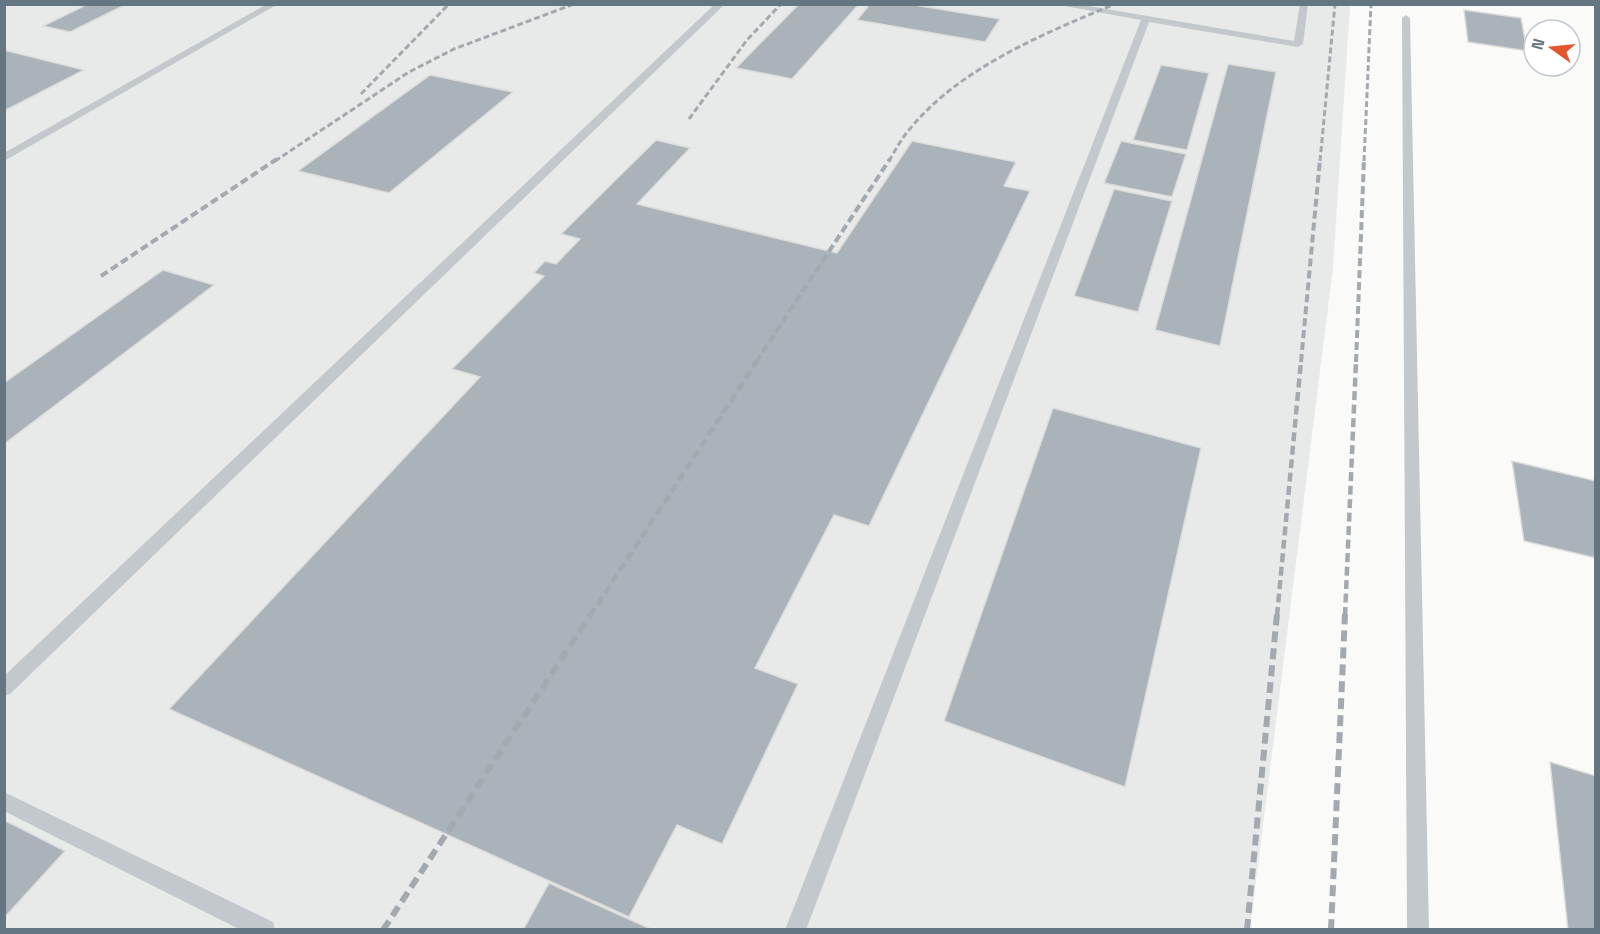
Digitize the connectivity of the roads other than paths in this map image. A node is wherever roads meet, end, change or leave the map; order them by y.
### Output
1 (273, 4) edge
2 (721, 4) edge
3 (1059, 4) edge
4 (1095, 4) edge
5 (1304, 4) edge
6 (1084, 9) junction
7 (1146, 18) junction
8 (1406, 18) dead end
9 (4, 158) edge
10 (4, 688) edge
11 (4, 801) edge
12 (265, 930) edge
13 (795, 930) edge
14 (1418, 930) edge

1 - 9 lane
2 - 10 lane
3 - 6 lane
4 - 6 lane
5 - 7 lane
6 - 7 lane
7 - 13 lane
8 - 14 lane
11 - 12 lane

